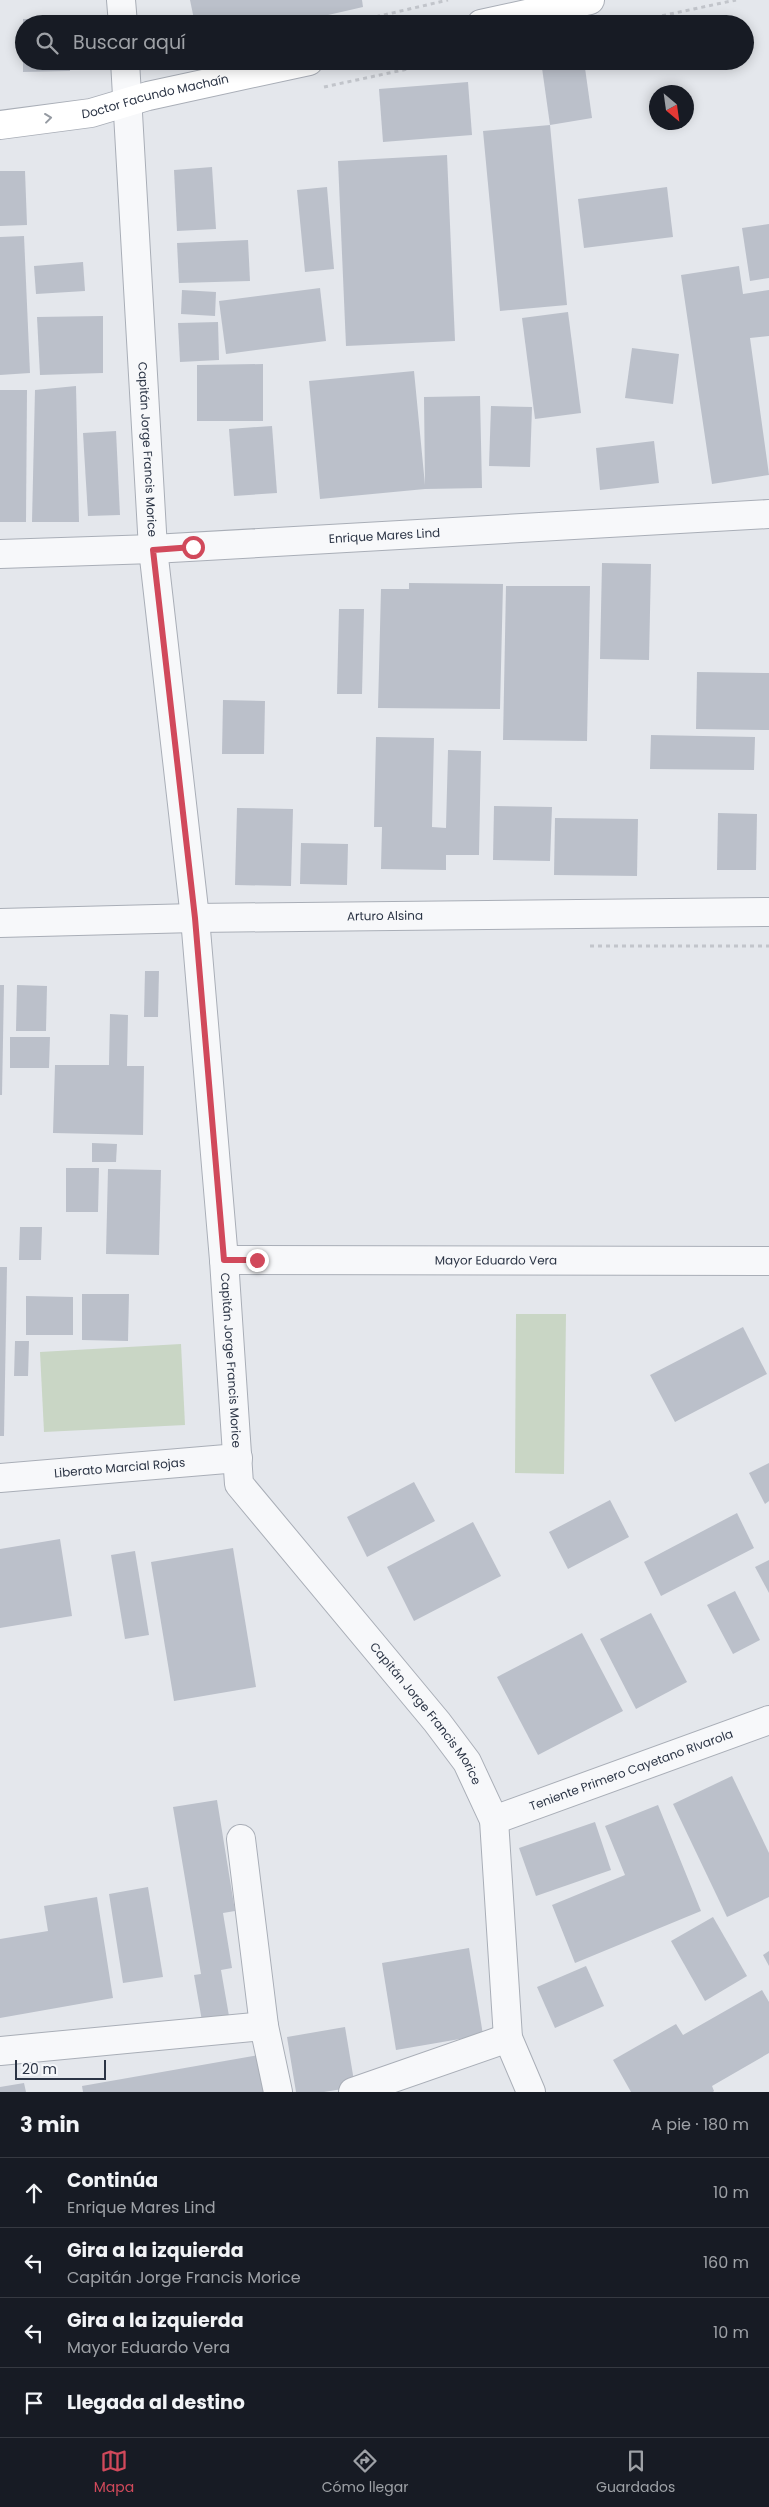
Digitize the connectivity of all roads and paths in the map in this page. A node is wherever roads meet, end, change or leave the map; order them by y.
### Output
1 (121, 0) edge
2 (448, 0) edge
3 (590, 0) edge
4 (736, 0) edge
5 (122, 15) edge
6 (384, 15) edge
7 (522, 15) edge
8 (665, 15) edge
9 (125, 70) edge
10 (268, 70) edge
11 (126, 104) junction
12 (0, 125) edge
13 (769, 514) edge
14 (153, 550) junction
15 (0, 554) edge
16 (769, 912) edge
17 (195, 918) junction
18 (0, 923) edge
19 (224, 1260) junction
20 (769, 1261) edge
21 (238, 1458) junction
22 (0, 1478) edge
23 (769, 1720) edge
24 (494, 1820) junction
25 (241, 1840) dead end
26 (264, 2026) junction
27 (508, 2038) junction
28 (0, 2051) edge
29 (278, 2092) edge
30 (354, 2092) edge
31 (530, 2092) edge

1 - 5 street
2 - 6 path
3 - 7 main road
4 - 8 path
9 - 11 street, Capitán Jorge Francis Morice
10 - 11 main road, Doctor Facundo Machaín
12 -> 11 main road, Doctor Facundo Machaín
11 - 14 street, Capitán Jorge Francis Morice
13 - 14 street, Enrique Mares Lind
14 - 15 street, Enrique Mares Lind
14 - 17 street, Capitán Jorge Francis Morice
16 - 17 street, Arturo Alsina
17 - 18 street, Arturo Alsina
17 - 19 street, Capitán Jorge Francis Morice
19 - 20 street, Mayor Eduardo Vera
19 - 21 street, Capitán Jorge Francis Morice
21 - 22 street, Liberato Marcial Rojas
21 - 24 street, Capitán Jorge Francis Morice
23 - 24 street, Teniente Primero Cayetano RIvarola
24 - 27 street, Capitán Jorge Francis Morice
25 - 26 street
26 - 28 street
26 - 29 street
27 - 30 street
27 - 31 street, Capitán Jorge Francis Morice

